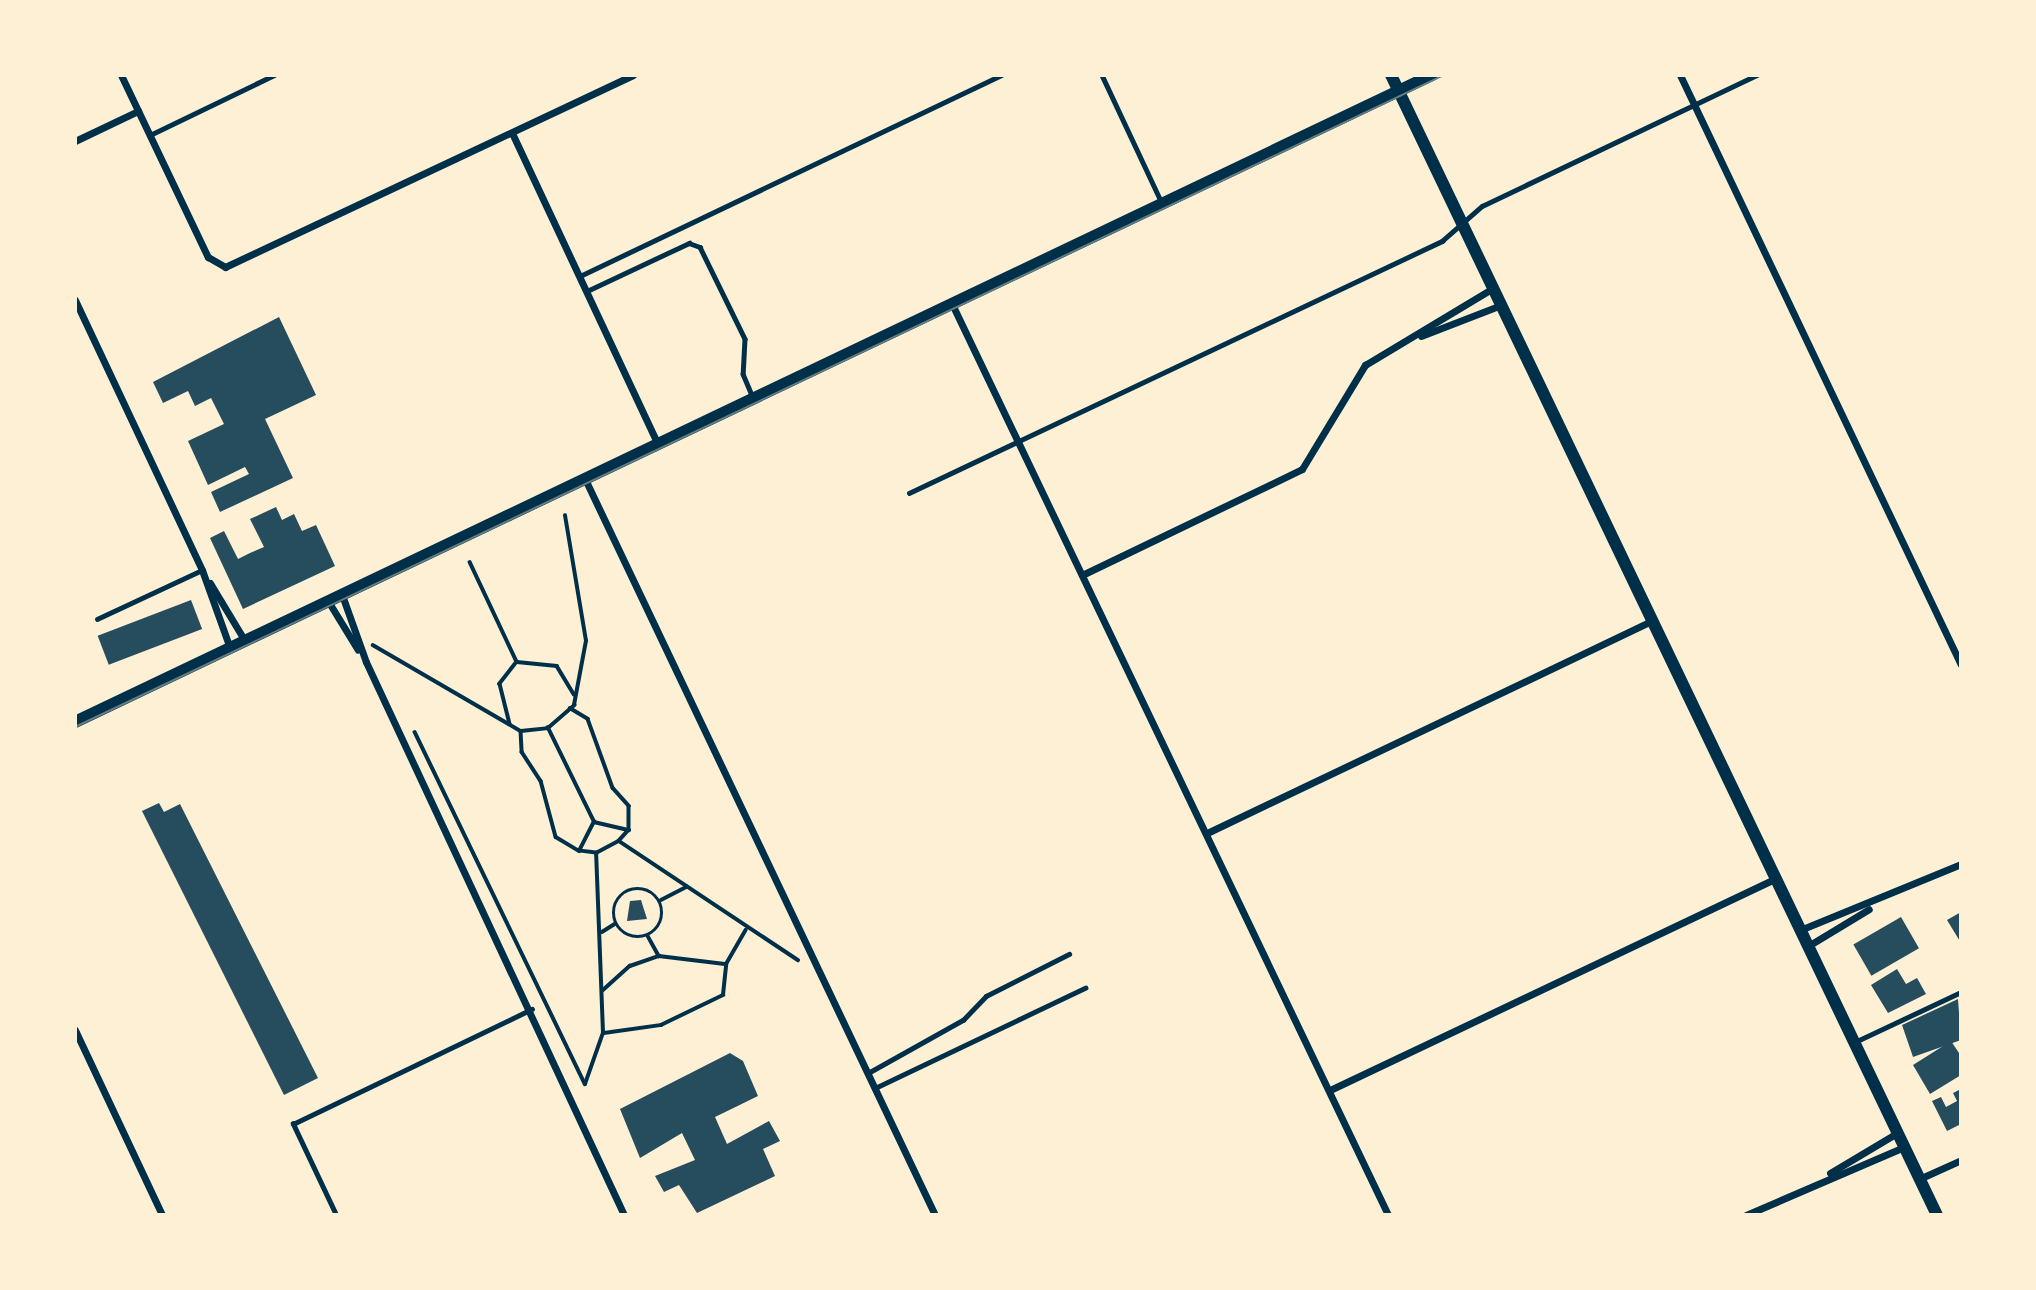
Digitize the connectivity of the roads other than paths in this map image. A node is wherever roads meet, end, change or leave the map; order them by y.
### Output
1 (121, 75) edge
2 (274, 75) edge
3 (633, 75) edge
4 (1001, 75) edge
5 (1102, 75) edge
6 (1391, 75) edge
7 (1432, 75) edge
8 (1680, 75) edge
9 (1756, 75) edge
10 (1399, 91) junction
11 (1695, 106) junction
12 (138, 111) junction
13 (512, 133) junction
14 (149, 135) junction
15 (75, 141) edge
16 (1162, 204) junction
17 (1462, 223) junction
18 (580, 276) junction
19 (1493, 288) junction
20 (587, 291) junction
21 (75, 300) edge
22 (952, 304) junction
23 (1501, 305) junction
24 (1410, 340) junction
25 (753, 399) junction
26 (1019, 442) junction
27 (658, 444) junction
28 (585, 479) junction
29 (909, 493) dead end
30 (202, 570) junction
31 (1082, 575) junction
32 (342, 594) junction
33 (328, 601) junction
34 (97, 620) dead end
35 (1651, 621) junction
36 (244, 641) junction
37 (230, 648) junction
38 (366, 662) junction
39 (1961, 665) edge
40 (75, 722) edge
41 (1206, 833) junction
42 (1961, 864) edge
43 (1775, 879) junction
44 (1878, 903) junction
45 (1800, 930) junction
46 (1808, 946) junction
47 (1069, 954) dead end
48 (1085, 988) dead end
49 (1961, 992) edge
50 (532, 1009) junction
51 (75, 1030) edge
52 (1854, 1042) junction
53 (867, 1073) junction
54 (874, 1089) junction
55 (1330, 1090) junction
56 (1897, 1133) junction
57 (1904, 1147) junction
58 (1961, 1160) edge
59 (1821, 1179) junction
60 (1919, 1179) junction
61 (162, 1215) edge
62 (336, 1215) edge
63 (624, 1215) edge
64 (935, 1215) edge
65 (1388, 1215) edge
66 (1746, 1215) edge
67 (1937, 1215) edge

1 - 12 street
2 - 14 lane
3 - 13 street
4 - 18 lane
5 - 16 lane
6 - 10 street
7 - 10 street
8 - 11 street
9 - 11 lane
10 - 16 street
10 - 17 street
11 - 17 lane
11 - 39 street
12 - 14 street
12 - 15 street
13 - 14 street
13 - 18 street
16 - 22 street
17 - 19 street
17 - 26 lane
18 - 20 street
19 - 23 street
19 - 24 street
20 - 25 lane
20 - 27 street
21 - 30 street
22 - 25 street
22 - 26 street
23 - 24 street
23 - 35 street
24 - 31 street
25 - 27 street
26 - 29 lane
26 - 31 street
27 - 28 street
28 - 32 street
28 - 53 street
30 - 34 lane
30 - 36 street
30 - 37 street
31 - 41 street
32 - 33 street
32 - 38 street
33 - 36 street
33 - 38 street
35 - 41 street
35 - 43 street
36 - 37 street
37 - 40 street
38 - 50 street
41 - 55 street
42 - 44 street
43 - 45 street
43 - 55 street
44 - 45 street
44 - 46 street
45 - 46 street
46 - 52 street
47 - 53 lane
48 - 54 lane
49 - 52 lane
50 - 62 lane
50 - 63 street
51 - 61 street
52 - 56 street
53 - 54 street
54 - 64 street
55 - 65 street
56 - 57 street
56 - 59 street
57 - 59 street
57 - 60 street
58 - 60 street
59 - 66 street
60 - 67 street

